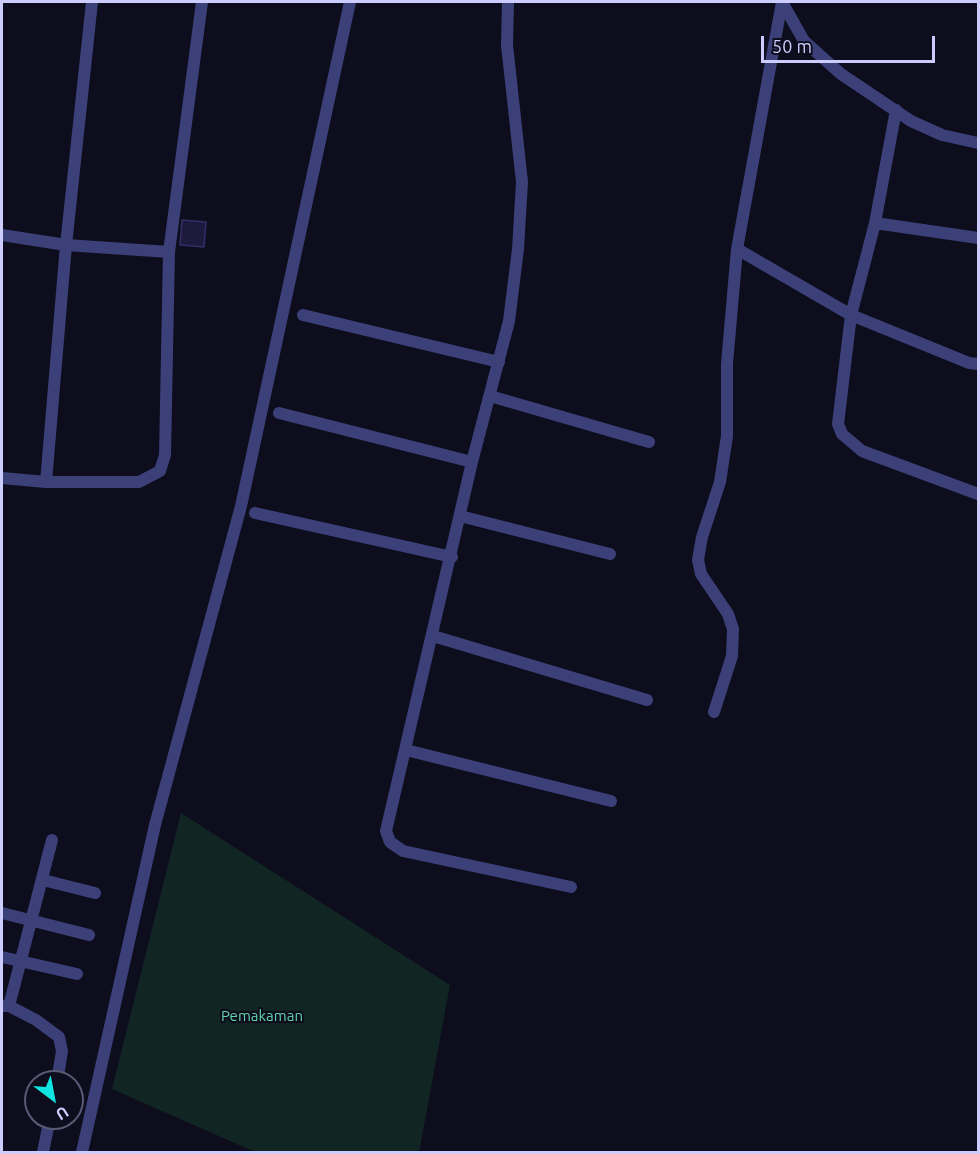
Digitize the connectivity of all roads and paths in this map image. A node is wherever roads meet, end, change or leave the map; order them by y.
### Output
1 (92, 2) edge
2 (202, 2) edge
3 (350, 2) edge
4 (508, 2) edge
5 (782, 2) edge
6 (896, 110) junction
7 (978, 143) edge
8 (875, 223) junction
9 (2, 235) edge
10 (978, 238) edge
11 (66, 245) junction
12 (737, 249) junction
13 (169, 252) junction
14 (303, 315) dead end
15 (850, 315) junction
16 (499, 362) junction
17 (978, 364) edge
18 (490, 396) junction
19 (279, 413) dead end
20 (649, 442) dead end
21 (472, 462) junction
22 (2, 478) edge
23 (46, 482) junction
24 (978, 494) edge
25 (255, 513) dead end
26 (460, 516) junction
27 (610, 554) dead end
28 (452, 557) junction
29 (433, 636) junction
30 (647, 700) dead end
31 (714, 712) dead end
32 (406, 750) junction
33 (612, 801) dead end
34 (52, 840) dead end
35 (43, 880) junction
36 (571, 887) dead end
37 (95, 893) dead end
38 (2, 913) edge
39 (32, 920) junction
40 (89, 935) dead end
41 (2, 957) edge
42 (21, 962) junction
43 (77, 974) dead end
44 (5, 1006) edge
45 (59, 1070) edge
46 (48, 1130) edge
47 (43, 1152) edge
48 (82, 1152) edge

1 - 11 street
2 - 13 street
3 - 48 street
4 - 16 street
5 - 6 street
5 - 12 street
6 - 7 street
6 - 8 street
8 - 10 street
8 - 15 street
9 - 11 street
11 - 13 street
11 - 23 street
12 - 15 street
12 - 31 street
13 - 23 street
14 - 16 street
15 - 17 street
15 - 24 street
16 - 18 street
18 - 20 street
18 - 21 street
19 - 21 street
21 - 26 street
22 - 23 street
25 - 28 street
26 - 27 street
26 - 28 street
28 - 29 street
29 - 30 street
29 - 32 street
32 - 33 street
32 - 36 street
34 - 35 street
35 - 37 street
35 - 39 street
38 - 39 street
39 - 40 street
39 - 42 street
41 - 42 street
42 - 43 street
42 - 44 street
44 - 45 street
46 - 47 street

